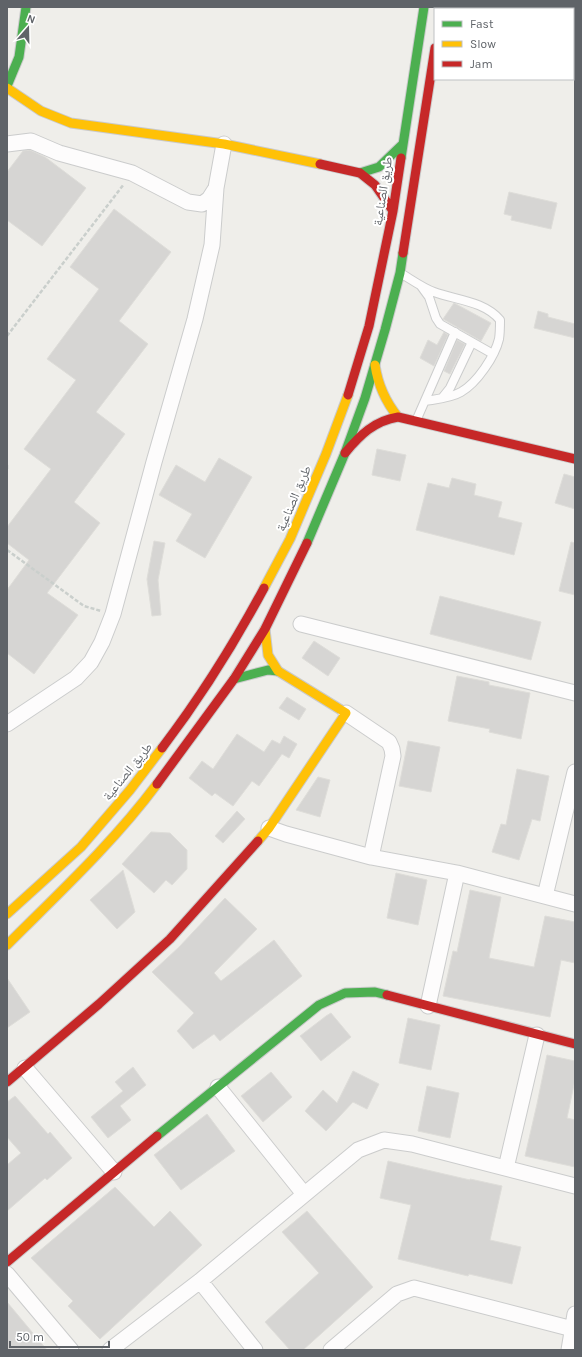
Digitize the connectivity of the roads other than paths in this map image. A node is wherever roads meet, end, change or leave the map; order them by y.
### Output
1 (26, 7) edge
2 (424, 7) edge
3 (434, 55) edge
4 (7, 87) edge
5 (7, 144) edge
6 (224, 144) junction
7 (403, 144) junction
8 (360, 173) junction
9 (216, 188) junction
10 (393, 211) junction
11 (400, 273) junction
12 (420, 284) junction
13 (455, 332) junction
14 (472, 342) junction
15 (493, 354) junction
16 (375, 365) junction
17 (441, 399) junction
18 (425, 402) junction
19 (398, 417) junction
20 (415, 421) junction
21 (345, 453) junction
22 (575, 459) edge
23 (301, 624) dead end
24 (265, 629) junction
25 (278, 671) junction
26 (234, 679) junction
27 (575, 693) edge
28 (346, 713) junction
29 (7, 724) edge
30 (575, 772) edge
31 (270, 828) junction
32 (371, 857) junction
33 (457, 873) junction
34 (545, 896) junction
35 (575, 904) edge
36 (7, 914) edge
37 (7, 945) edge
38 (428, 1006) junction
39 (537, 1035) junction
40 (575, 1044) edge
41 (25, 1068) junction
42 (7, 1082) edge
43 (218, 1087) junction
44 (506, 1168) junction
45 (114, 1172) junction
46 (575, 1186) edge
47 (304, 1194) junction
48 (7, 1262) edge
49 (7, 1274) edge
50 (200, 1281) junction
51 (574, 1321) edge
52 (71, 1350) edge
53 (110, 1350) edge
54 (255, 1350) edge
55 (331, 1350) edge
56 (569, 1350) edge

1 - 4 main road
2 - 7 main road, طريق الصناعية
3 - 11 main road
4 - 6 main road
5 - 9 street
6 - 8 main road
6 - 9 street
7 - 8 main road
7 - 10 main road, طريق الصناعية
8 - 10 main road
9 - 29 street
10 - 36 main road, طريق الصناعية
11 - 12 lane
11 - 16 main road
12 - 13 lane
12 - 15 lane
13 - 14 lane
13 - 18 lane
14 - 15 lane
14 - 17 lane
15 - 17 lane
16 - 19 main road
16 - 21 main road
17 - 18 lane
18 - 20 lane
19 - 20 main road
19 - 21 main road
20 - 22 main road
21 - 24 main road
23 - 27 street
24 - 25 main road
24 - 26 main road
25 - 26 main road
25 - 28 main road
26 - 37 main road
28 - 31 main road
28 - 32 street
30 - 34 street
31 - 32 street
31 - 41 main road
32 - 33 street
33 - 34 street
33 - 38 street
34 - 35 street
38 - 39 main road
38 - 43 main road
39 - 40 main road
39 - 44 street
41 - 42 main road
41 - 45 street
43 - 45 main road
43 - 47 street
44 - 46 street
44 - 47 street
45 - 48 main road
47 - 50 street
49 - 52 street
50 - 53 street
50 - 54 street
51 - 55 street
51 - 56 street

